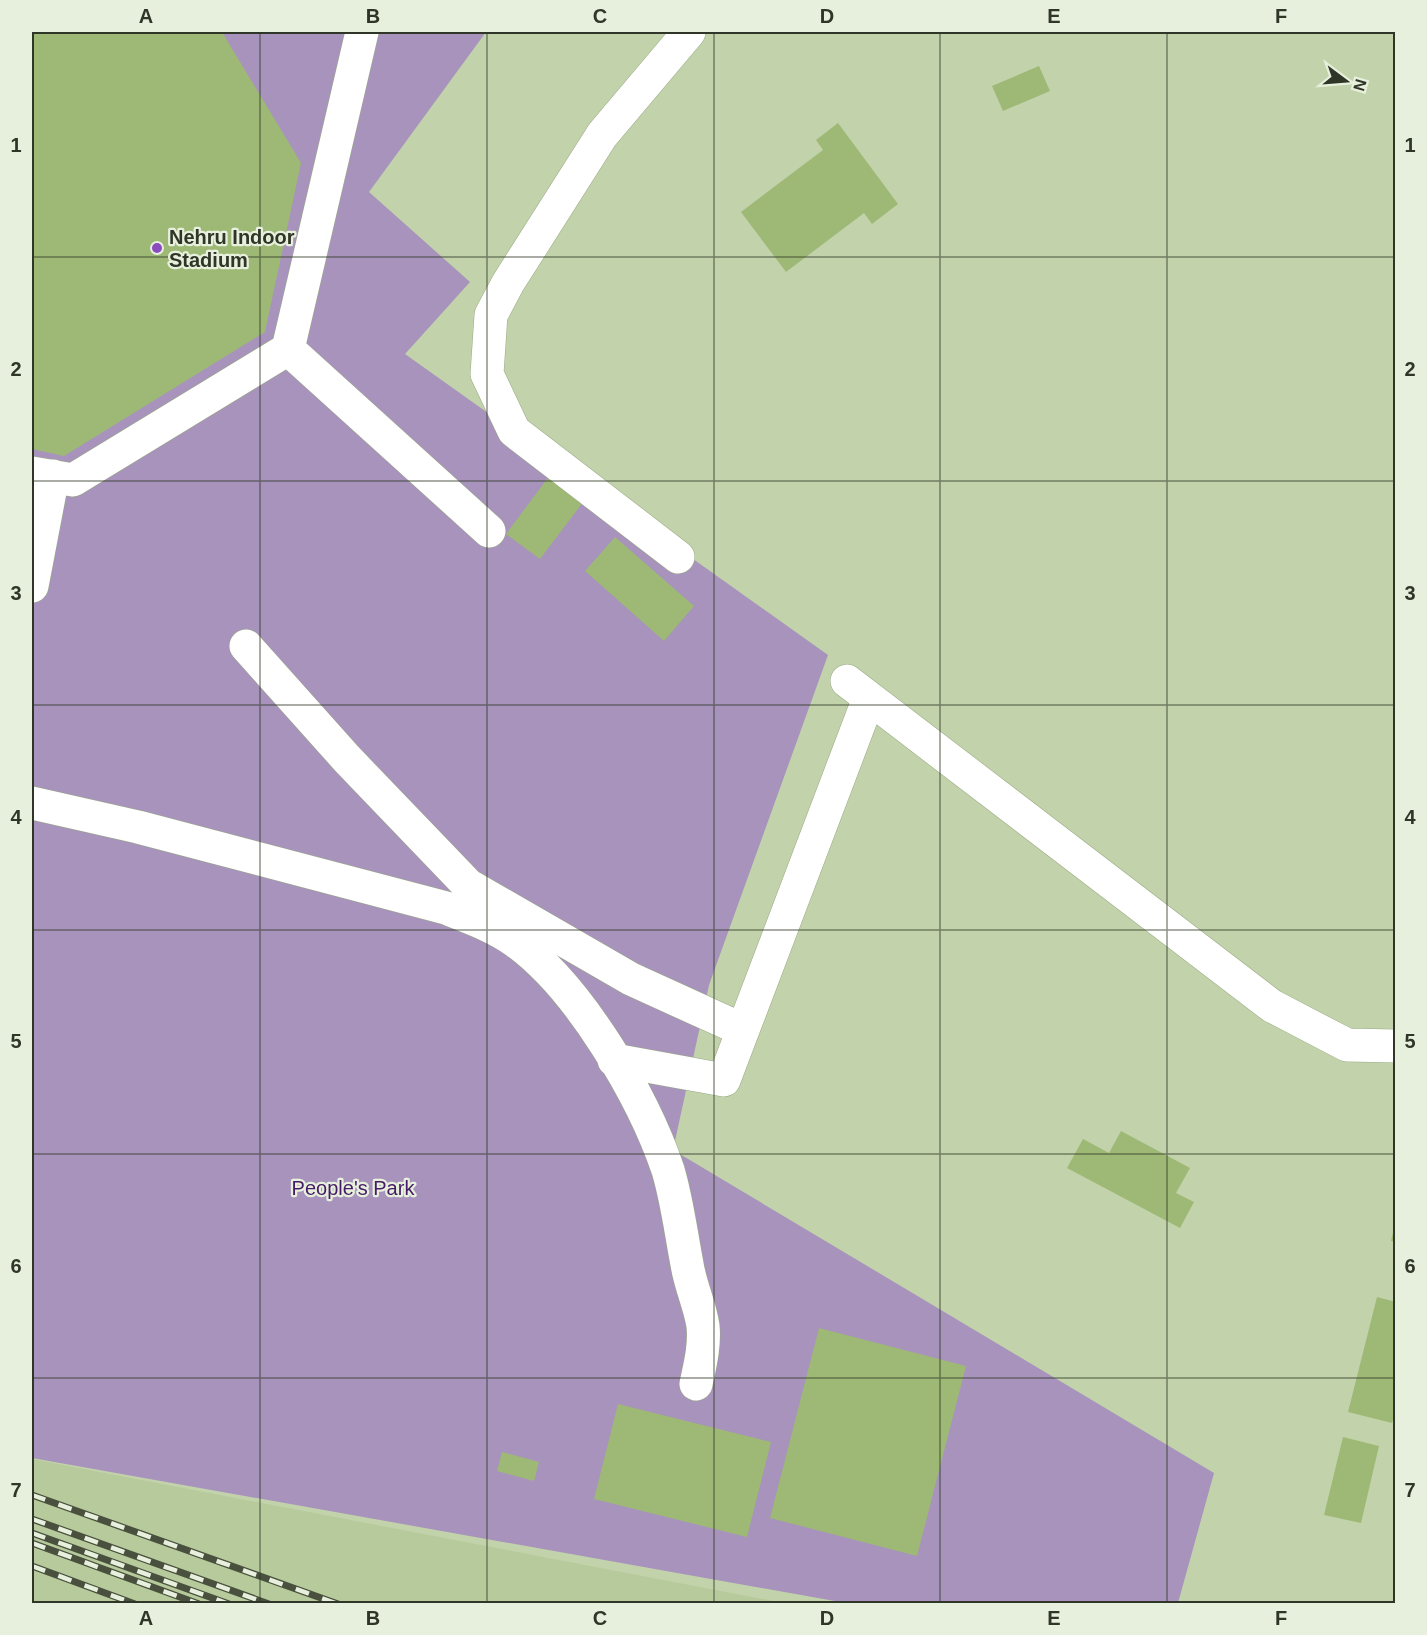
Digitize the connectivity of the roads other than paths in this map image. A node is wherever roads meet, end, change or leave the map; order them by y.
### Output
1 (362, 32) edge
2 (689, 32) edge
3 (288, 349) junction
4 (42, 474) edge
5 (489, 531) dead end
6 (678, 557) dead end
7 (32, 586) edge
8 (246, 646) dead end
9 (32, 803) edge
10 (742, 1030) junction
11 (1395, 1046) edge
12 (614, 1060) junction
13 (696, 1384) dead end

1 - 3 street
2 - 6 street
3 - 4 street
3 - 5 street
4 - 7 street
8 - 10 street
9 - 12 street
10 - 11 street
10 - 12 street
12 - 13 street

